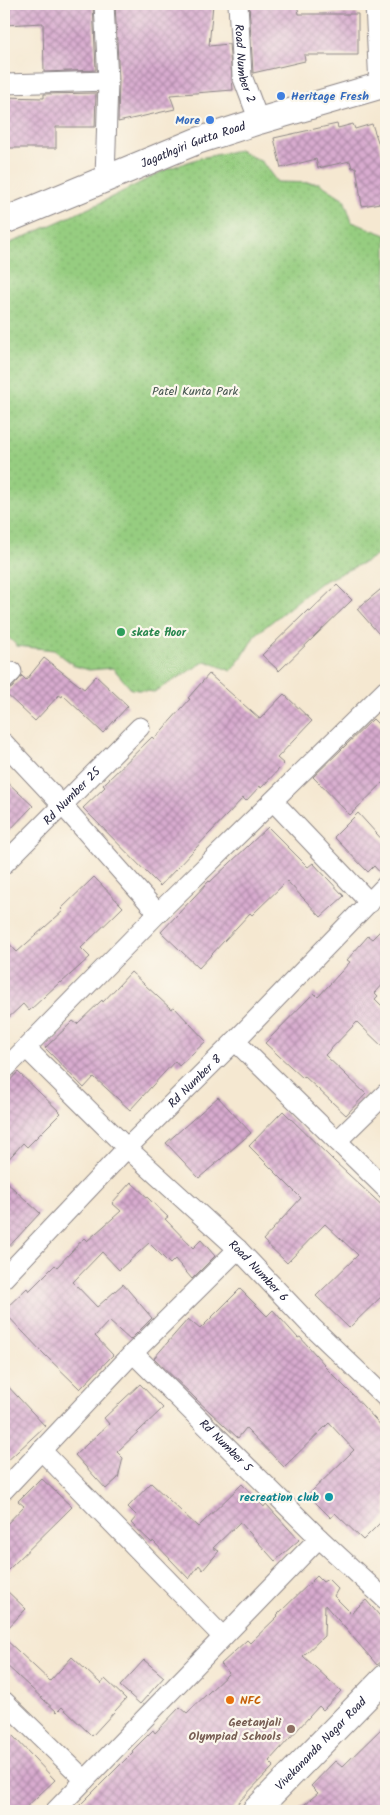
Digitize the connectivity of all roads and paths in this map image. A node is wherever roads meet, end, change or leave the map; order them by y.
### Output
1 (104, 4) edge
2 (238, 4) edge
3 (375, 4) edge
4 (108, 81) junction
5 (5, 84) dead end
6 (383, 85) edge
7 (259, 120) junction
8 (105, 178) junction
9 (4, 221) edge
10 (386, 690) edge
11 (140, 727) dead end
12 (4, 743) edge
13 (273, 801) junction
14 (62, 805) junction
15 (4, 864) edge
16 (386, 885) edge
17 (370, 902) junction
18 (158, 913) junction
19 (234, 1041) junction
20 (26, 1048) junction
21 (4, 1070) edge
22 (386, 1093) edge
23 (338, 1141) junction
24 (127, 1148) junction
25 (386, 1189) edge
26 (238, 1249) junction
27 (4, 1278) edge
28 (133, 1353) junction
29 (386, 1398) edge
30 (41, 1450) junction
31 (4, 1490) edge
32 (319, 1538) junction
33 (386, 1600) edge
34 (223, 1638) junction
35 (386, 1677) edge
36 (386, 1700) edge
37 (4, 1701) edge
38 (85, 1780) junction
39 (55, 1811) edge
40 (255, 1811) edge
41 (276, 1811) edge

1 - 4 street
2 - 7 street, Road Number 2
3 - 6 street
4 - 5 street
4 - 8 street
6 - 7 street, Jagathgiri Gutta Road
7 - 8 street, Jagathgiri Gutta Road
8 - 9 street, Jagathgiri Gutta Road
10 - 13 street
11 - 14 street, Rd Number 25
12 - 14 street
13 - 17 street
13 - 18 street
14 - 15 street, Rd Number 25
14 - 18 street
16 - 17 street, Rd Number 8
17 - 19 street, Rd Number 8
18 - 20 street
19 - 23 street
19 - 24 street, Rd Number 8
20 - 21 street
20 - 24 street, Road Number 6
22 - 23 street
23 - 25 street
24 - 26 street, Road Number 6
24 - 27 street, Rd Number 8
26 - 28 street
26 - 29 street, Road Number 6
28 - 30 street
28 - 32 street, Rd Number 5
30 - 31 street
30 - 34 street
32 - 33 street, Rd Number 5
32 - 34 street
34 - 38 street
35 - 40 street, Vivekananda Nagar Road
36 - 41 street, Vivekananda Nagar Road
37 - 38 street
38 - 39 street

